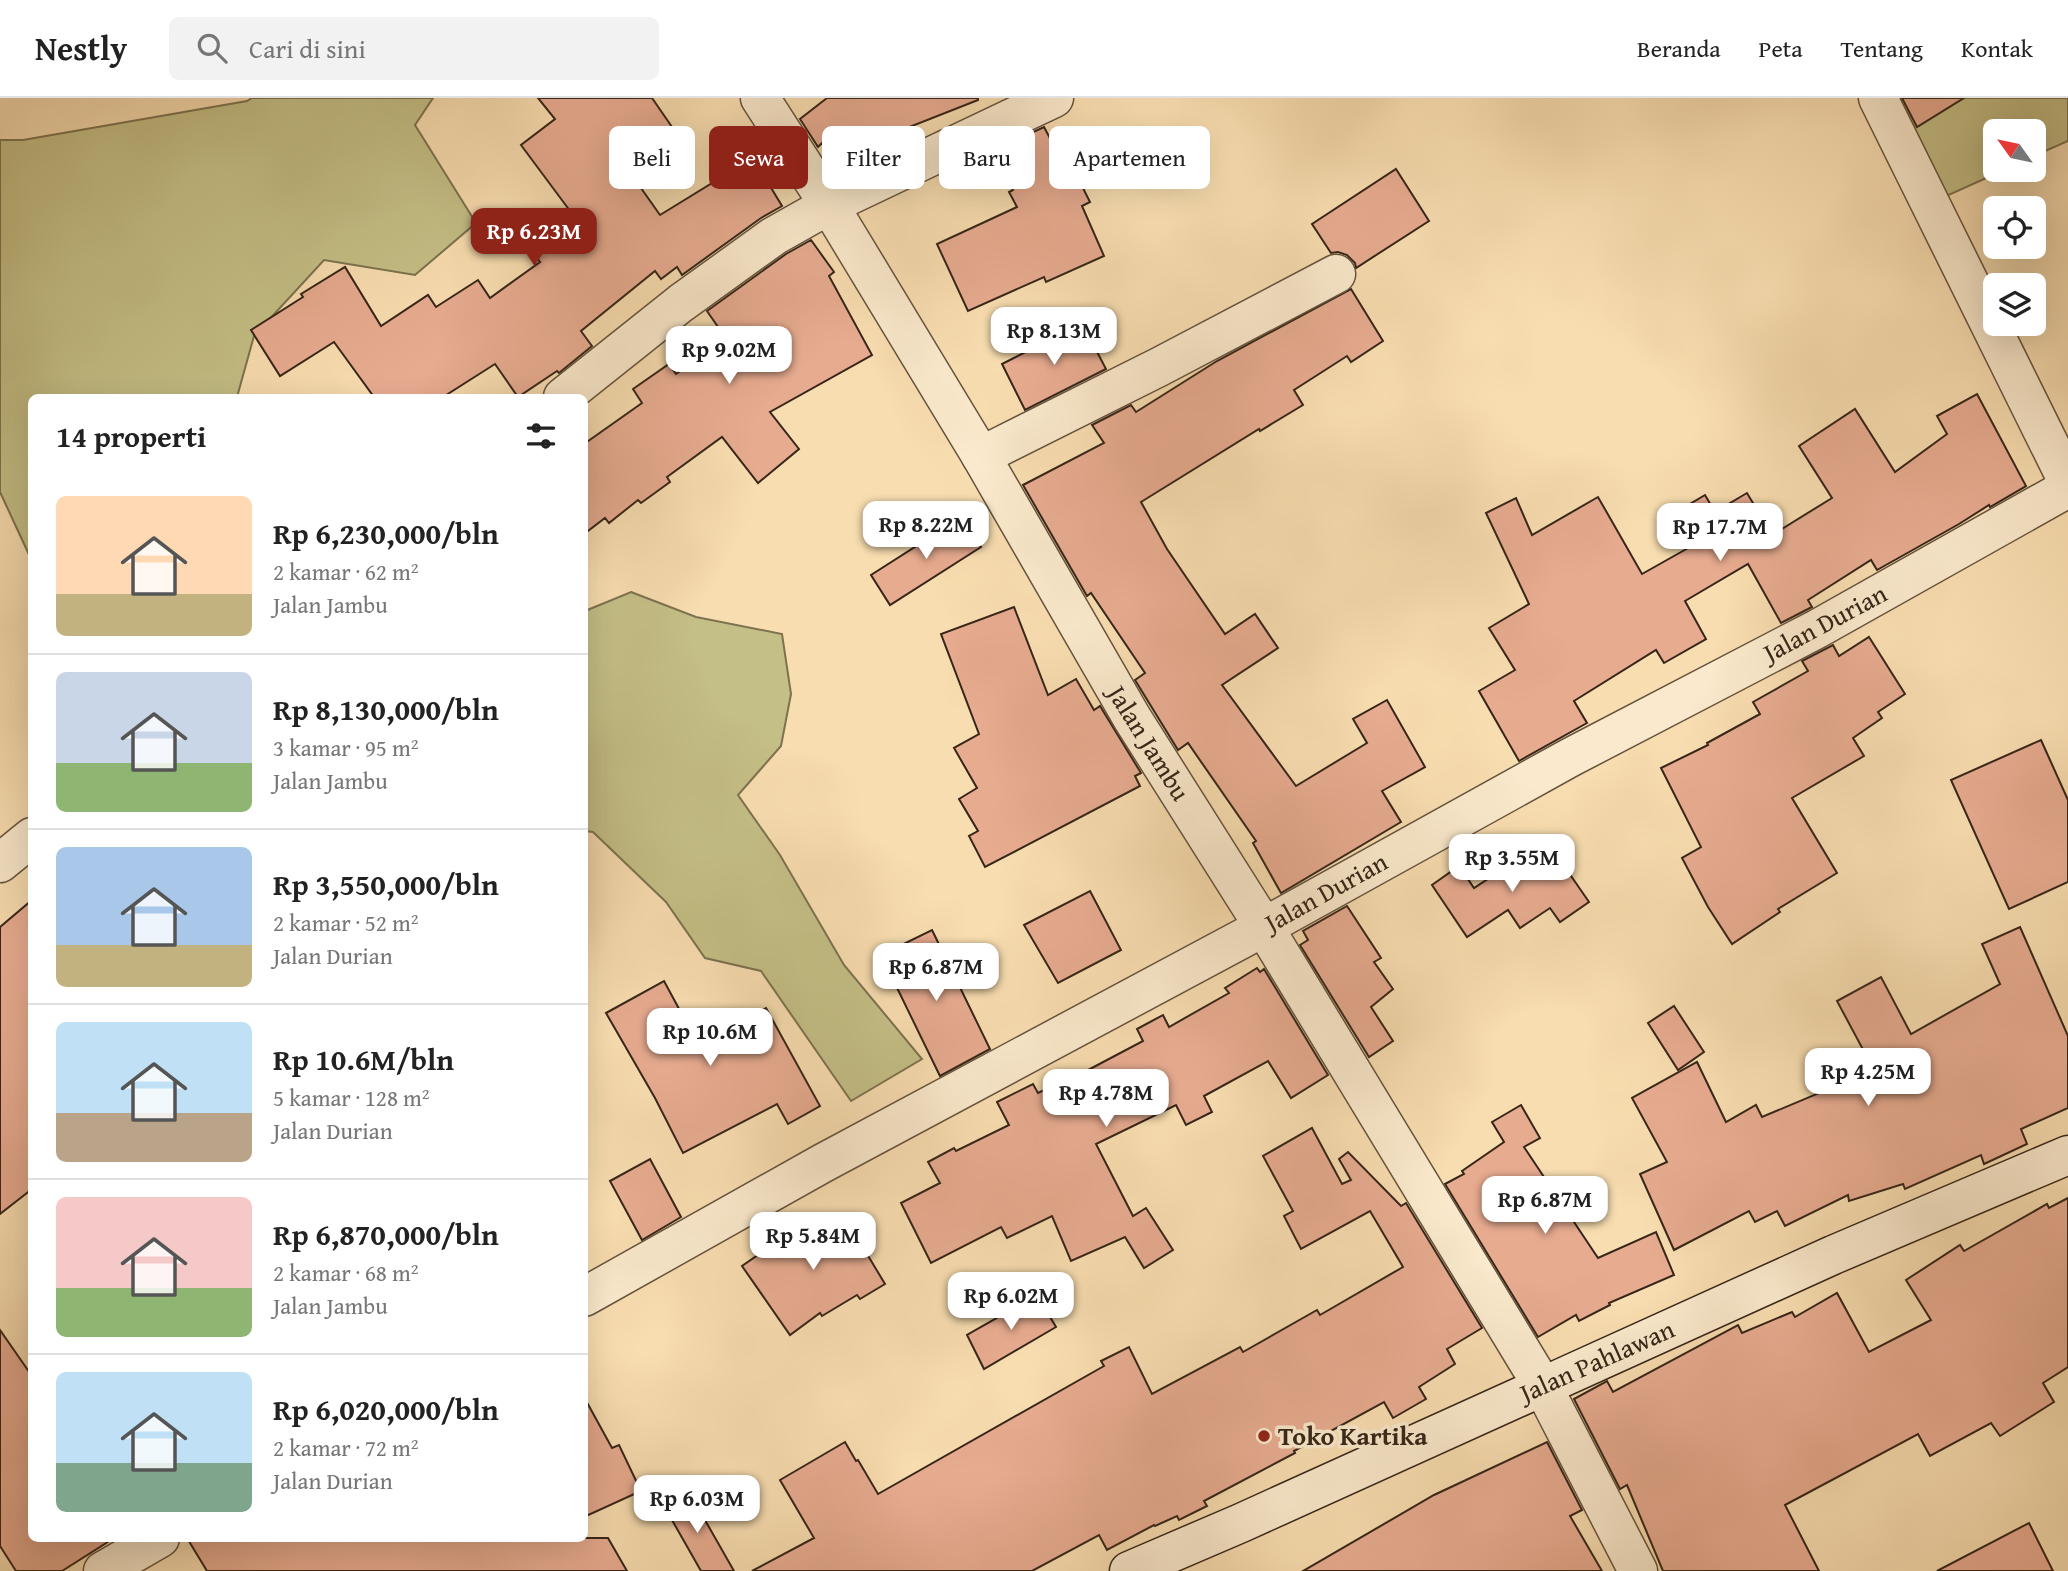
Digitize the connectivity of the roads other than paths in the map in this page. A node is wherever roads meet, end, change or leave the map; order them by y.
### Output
1 (760, 98) edge
2 (1054, 98) edge
3 (1878, 98) edge
4 (829, 205) junction
5 (1336, 274) dead end
6 (567, 394) edge
7 (981, 456) junction
8 (2068, 482) edge
9 (2068, 488) edge
10 (28, 840) edge
11 (0, 863) edge
12 (1264, 927) junction
13 (2068, 1155) edge
14 (588, 1295) edge
15 (1542, 1385) junction
16 (153, 1542) edge
17 (103, 1571) edge
18 (1129, 1571) edge
19 (1638, 1571) edge

1 - 4 street, Jalan Jambu
2 - 4 street
3 - 8 street
4 - 6 street
4 - 7 street, Jalan Jambu
5 - 7 street
7 - 12 street, Jalan Jambu
9 - 12 street, Jalan Durian
10 - 11 street
12 - 14 street, Jalan Durian
12 - 15 street, Jalan Jambu
13 - 15 street, Jalan Pahlawan
15 - 18 street, Jalan Pahlawan
15 - 19 street, Jalan Jambu
16 - 17 street

